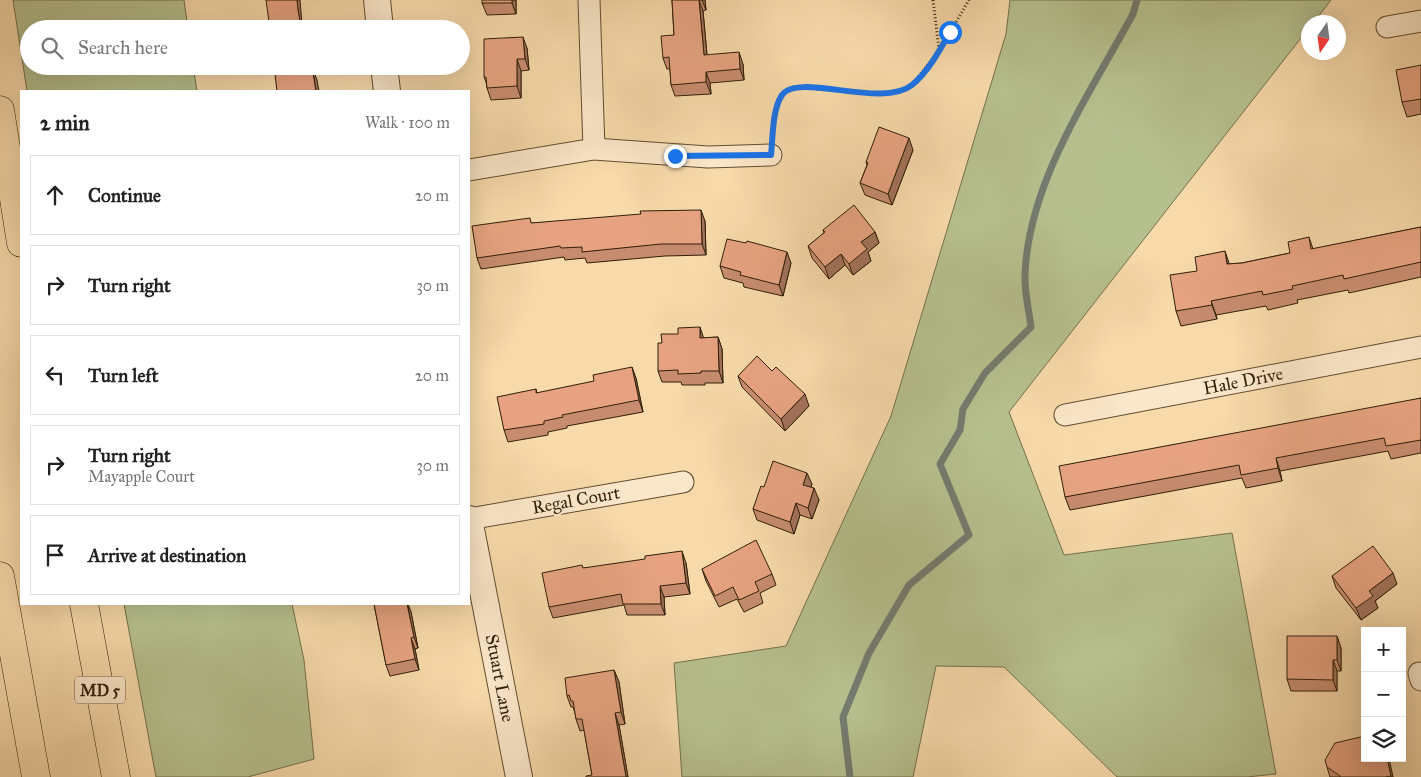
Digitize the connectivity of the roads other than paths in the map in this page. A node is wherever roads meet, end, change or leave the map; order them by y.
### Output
1 (376, 0) edge
2 (589, 0) edge
3 (379, 20) edge
4 (1421, 22) edge
5 (1388, 27) dead end
6 (385, 75) edge
7 (387, 90) edge
8 (0, 110) edge
9 (594, 149) junction
10 (771, 155) road end
11 (470, 170) edge
12 (20, 237) edge
13 (1421, 347) edge
14 (1065, 415) dead end
15 (683, 482) dead end
16 (470, 519) edge
17 (470, 524) edge
18 (0, 576) edge
19 (84, 605) edge
20 (36, 777) edge
21 (116, 777) edge
22 (519, 777) edge

1 - 3 street
2 - 9 street
4 - 5 street
6 - 7 street
8 - 12 highway
9 - 10 street
9 - 11 street
13 - 14 street, Hale Drive
15 - 16 street, Regal Court
17 - 22 street, Stuart Lane
18 - 20 highway
19 - 21 highway, MD 5

